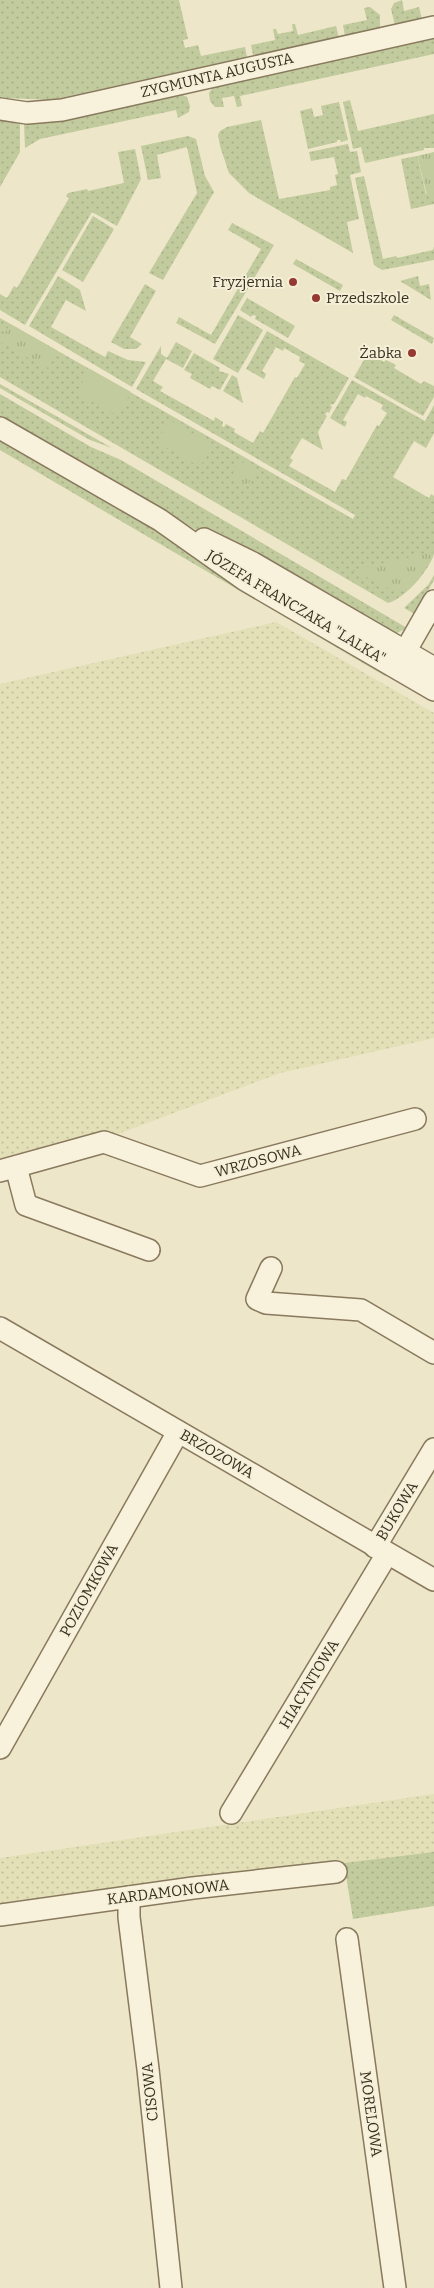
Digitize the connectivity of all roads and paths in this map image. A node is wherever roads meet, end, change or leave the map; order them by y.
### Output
1 (434, 28) edge
2 (0, 109) edge
3 (0, 428) edge
4 (434, 601) edge
5 (401, 660) junction
6 (434, 668) edge
7 (434, 690) edge
8 (415, 1119) dead end
9 (8, 1169) edge
10 (149, 1250) dead end
11 (271, 1268) dead end
12 (0, 1328) edge
13 (434, 1353) edge
14 (178, 1432) junction
15 (434, 1449) edge
16 (381, 1550) junction
17 (434, 1580) edge
18 (0, 1748) edge
19 (231, 1813) dead end
20 (336, 1872) dead end
21 (128, 1897) junction
22 (0, 1915) edge
23 (346, 1939) dead end
24 (171, 2288) edge
25 (395, 2288) edge

1 - 2 street, ZYGMUNTA AUGUSTA
3 - 5 street, JÓZEFA FRANCZAKA "LALKA"
4 - 5 street
5 - 6 street, JÓZEFA FRANCZAKA "LALKA"
5 - 7 street, JÓZEFA FRANCZAKA "LALKA"
8 - 9 street, WRZOSOWA
9 - 10 street, WRZOSOWA
11 - 13 street
12 - 14 street, BRZOZOWA
14 - 16 street, BRZOZOWA
14 - 18 street, POZIOMKOWA
15 - 16 street, BUKOWA
16 - 17 street, BRZOZOWA
16 - 19 street, HIACYNTOWA
20 - 21 street, KARDAMONOWA
21 - 22 street, KARDAMONOWA
21 - 24 street, CISOWA
23 - 25 street, MORELOWA

